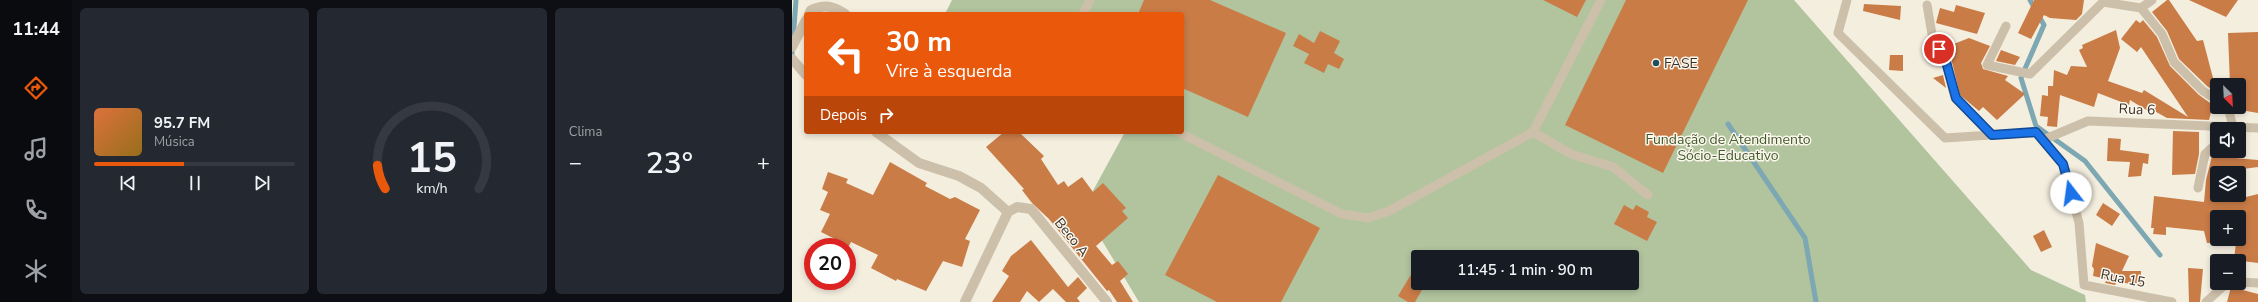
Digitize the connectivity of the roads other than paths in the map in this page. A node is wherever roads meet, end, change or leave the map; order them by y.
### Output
1 (1090, 0) edge
2 (1600, 0) edge
3 (1847, 0) edge
4 (2152, 0) edge
5 (1928, 6) dead end
6 (2141, 8) junction
7 (810, 12) edge
8 (842, 12) edge
9 (1084, 12) edge
10 (804, 24) edge
11 (2006, 26) dead end
12 (792, 47) edge
13 (792, 59) edge
14 (804, 73) edge
15 (2210, 96) edge
16 (2210, 127) edge
17 (2246, 128) edge
18 (2258, 128) edge
19 (1533, 132) junction
20 (879, 134) edge
21 (1182, 134) edge
22 (1992, 135) junction
23 (2043, 140) junction
24 (2210, 149) edge
25 (2198, 188) dead end
26 (1648, 195) dead end
27 (1008, 212) junction
28 (2246, 282) edge
29 (2258, 283) edge
30 (2219, 290) edge
31 (965, 302) edge
32 (1107, 302) edge
33 (2172, 302) edge
34 (2206, 302) edge

1 - 9 lane
2 - 19 lane
3 - 22 lane
4 - 6 lane
5 - 22 lane
6 - 11 lane
6 - 15 lane
7 - 8 street
10 - 12 street
13 - 14 street
16 - 23 lane, Rua 6
17 - 18 lane, Rua 6
19 - 21 lane
19 - 26 lane
20 - 27 street
22 - 23 lane
23 - 33 lane, Rua 15
24 - 25 lane
27 - 31 street
27 - 32 street, Beco A
28 - 29 lane
30 - 34 lane

